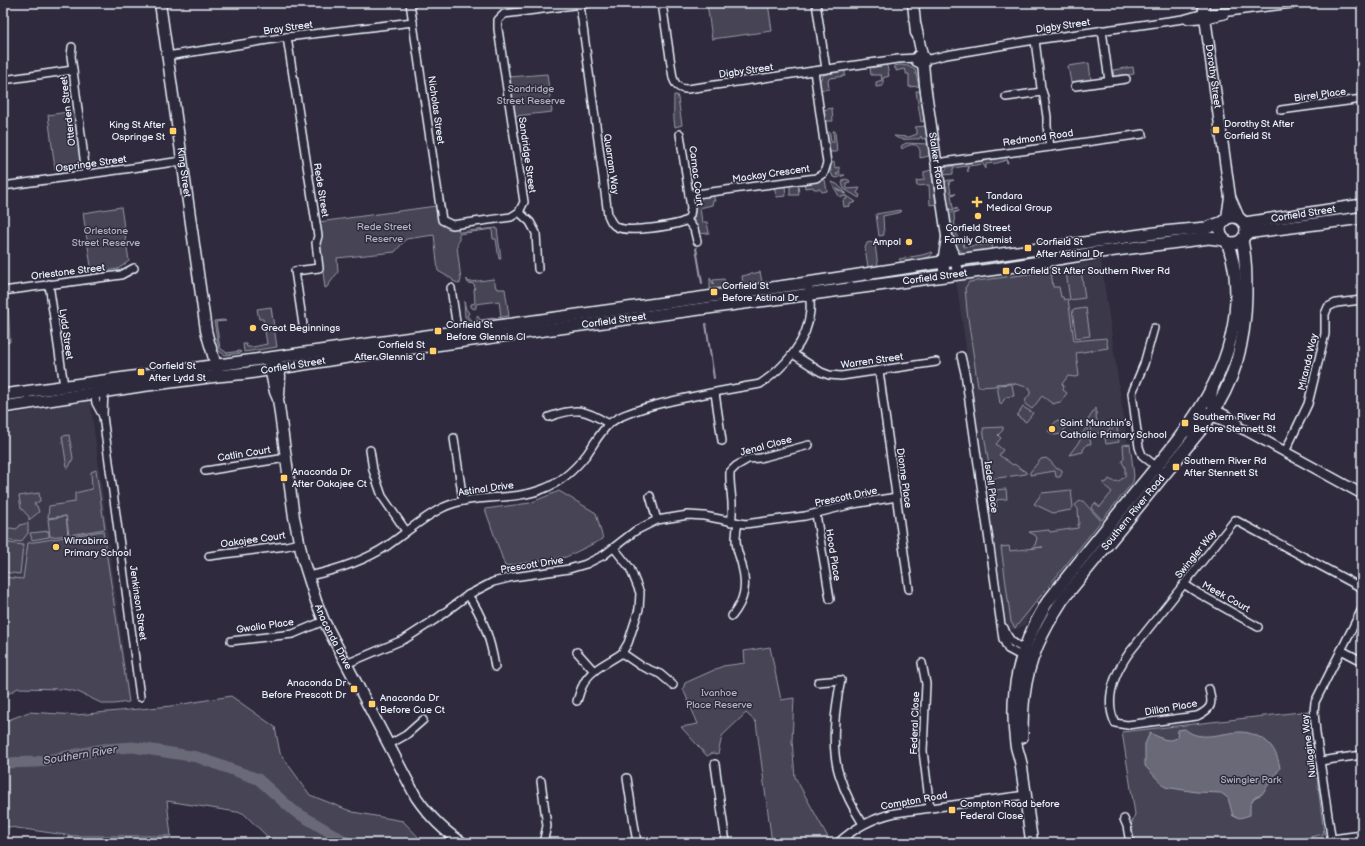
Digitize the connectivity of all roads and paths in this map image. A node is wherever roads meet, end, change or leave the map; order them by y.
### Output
1 (160, 3) edge
2 (410, 3) edge
3 (589, 3) edge
4 (662, 3) edge
5 (816, 3) edge
6 (913, 3) edge
7 (1299, 3) edge
8 (580, 5) junction
9 (1204, 12) edge
10 (413, 22) junction
11 (1102, 30) junction
12 (287, 38) junction
13 (1035, 40) junction
14 (72, 47) dead end
15 (167, 56) junction
16 (921, 59) junction
17 (73, 70) junction
18 (826, 70) junction
19 (814, 71) junction
20 (1126, 79) dead end
21 (3, 80) edge
22 (1109, 81) junction
23 (1075, 86) dead end
24 (1042, 92) junction
25 (1006, 97) dead end
26 (1362, 99) edge
27 (1281, 110) dead end
28 (680, 134) dead end
29 (1143, 134) dead end
30 (1050, 147) junction
31 (182, 161) junction
32 (936, 163) junction
33 (86, 174) junction
34 (3, 186) edge
35 (689, 195) junction
36 (1230, 197) junction
37 (1362, 205) edge
38 (519, 212) junction
39 (1362, 218) edge
40 (687, 220) junction
41 (1225, 220) junction
42 (1243, 229) junction
43 (947, 236) junction
44 (697, 241) dead end
45 (1226, 241) junction
46 (956, 261) junction
47 (943, 262) junction
48 (134, 268) dead end
49 (538, 269) dead end
50 (958, 274) junction
51 (945, 276) junction
52 (808, 283) junction
53 (49, 284) junction
54 (451, 288) dead end
55 (3, 291) edge
56 (809, 294) junction
57 (1362, 300) edge
58 (303, 325) dead end
59 (1154, 328) dead end
60 (458, 331) junction
61 (459, 343) junction
62 (793, 354) junction
63 (961, 356) dead end
64 (936, 362) dead end
65 (273, 363) junction
66 (211, 371) junction
67 (878, 371) junction
68 (98, 381) junction
69 (64, 386) junction
70 (1214, 386) junction
71 (714, 393) junction
72 (100, 394) junction
73 (3, 395) edge
74 (3, 407) edge
75 (1214, 412) junction
76 (103, 416) junction
77 (549, 417) dead end
78 (609, 424) junction
79 (454, 438) dead end
80 (1178, 438) junction
81 (722, 441) dead end
82 (809, 445) dead end
83 (370, 450) dead end
84 (1286, 452) junction
85 (286, 458) junction
86 (1161, 470) junction
87 (205, 471) dead end
88 (1362, 494) edge
89 (650, 496) dead end
90 (897, 497) junction
91 (463, 502) junction
92 (816, 514) junction
93 (658, 520) junction
94 (735, 523) junction
95 (406, 531) junction
96 (299, 543) junction
97 (614, 548) junction
98 (209, 556) dead end
99 (309, 576) junction
100 (1184, 584) junction
101 (1362, 588) edge
102 (910, 589) dead end
103 (468, 595) junction
104 (830, 599) dead end
105 (1362, 609) edge
106 (732, 616) dead end
107 (324, 621) junction
108 (1258, 627) dead end
109 (231, 641) dead end
110 (1341, 650) junction
111 (577, 652) dead end
112 (622, 653) junction
113 (1027, 655) junction
114 (1362, 661) edge
115 (922, 663) dead end
116 (346, 664) junction
117 (495, 667) dead end
118 (594, 671) junction
119 (818, 682) dead end
120 (673, 685) dead end
121 (1208, 688) dead end
122 (140, 696) dead end
123 (577, 701) dead end
124 (423, 720) dead end
125 (1115, 723) joint
126 (388, 744) junction
127 (1362, 755) edge
128 (1320, 761) junction
129 (715, 764) dead end
130 (626, 778) dead end
131 (541, 781) dead end
132 (1025, 794) junction
133 (930, 808) junction
134 (1124, 819) dead end
135 (863, 824) junction
136 (1362, 835) edge
137 (1332, 841) edge
138 (463, 843) edge
139 (544, 843) edge
140 (637, 843) edge
141 (726, 843) edge
142 (838, 843) edge
143 (1032, 843) edge
144 (1130, 843) edge

1 - 15 main road, King Street
2 - 10 street, Nicholas Street
3 - 8 street, Sandridge Street
4 - 19 street, Digby Street
5 - 18 street
6 - 16 main road, Stalker Road
7 - 9 street, Digby Street
8 - 38 street, Sandridge Street
8 - 40 street, Quarram Way
9 - 11 street, Digby Street
9 - 36 main road, Dorothy Street
10 - 12 street, Bray Street
10 - 38 street, Nicholas Street
11 - 13 street, Digby Street
11 - 22 street
12 - 15 street, Bray Street
12 - 58 street, Rede Street
13 - 16 street, Digby Street
13 - 24 street
14 - 17 street, Otterden Street
15 - 31 main road, King Street
16 - 18 street, Digby Street
16 - 32 main road, Stalker Road
17 - 21 street, Otterden Street
17 - 33 street, Otterden Street
18 - 19 street, Digby Street
19 - 35 street, Mackay Crescent
20 - 22 street
22 - 23 street
24 - 25 street
24 - 30 street
26 - 27 street, Birrel Place
28 - 35 street, Carnac Court
29 - 30 street, Redmond Road
30 - 32 street, Redmond Road
31 - 33 street, Ospringe Street
31 - 66 main road, King Street
32 - 43 main road, Stalker Road
33 - 34 street, Ospringe Street
35 - 40 street, Carnac Court
36 - 41 main road, Dorothy Street
36 - 42 main road, Dorothy Street
37 - 42 main road, Corfield Street
38 - 49 street
39 - 42 main road, Corfield Street
40 - 44 street
41 - 42 main road
41 - 45 main road
41 - 46 main road, Corfield Street
42 - 45 main road
42 - 75 main road, Southern River Road
43 - 46 main road, Stalker Road
43 - 47 main road, Stalker Road
45 - 50 main road, Corfield Street
45 - 70 main road, Southern River Road
46 - 47 main road, Corfield Street
46 - 50 main road, Stalker Road
47 - 51 main road, Stalker Road
47 - 52 main road, Corfield Street
48 - 53 street, Orlestone Street
50 - 51 main road, Corfield Street
51 - 56 main road, Corfield Street
52 - 56 street, Astinal Drive
52 - 60 main road, Corfield Street
53 - 55 street, Orlestone Street
53 - 69 street, Lydd Street
54 - 60 street
56 - 61 main road, Corfield Street
56 - 62 street, Astinal Drive
57 - 84 street, Miranda Way
59 - 86 street
60 - 61 street
60 - 65 main road, Corfield Street
61 - 65 main road, Corfield Street
62 - 67 street, Warren Street
62 - 71 street, Astinal Drive
63 - 113 street, Isdell Place
64 - 67 street, Warren Street
65 - 66 main road, Corfield Street
65 - 85 main road, Anaconda Drive
66 - 68 main road, Corfield Street
66 - 72 main road, Corfield Street
67 - 90 street, Dionne Place
68 - 69 main road, Corfield Street
68 - 72 street, Jenkinson Street
68 - 72 street, Jenkinson Street
69 - 73 main road, Corfield Street
70 - 75 street
70 - 80 main road, Southern River Road
71 - 78 street, Astinal Drive
71 - 81 street
72 - 74 main road, Corfield Street
72 - 76 street, Jenkinson Street
72 - 76 street, Jenkinson Street
75 - 80 street
75 - 84 street
75 - 86 main road, Southern River Road
76 - 122 street, Jenkinson Street
77 - 78 street
78 - 91 street, Astinal Drive
79 - 91 street
80 - 86 main road, Southern River Road
82 - 94 street, Jenal Close
83 - 95 street
84 - 88 street
85 - 87 street, Catlin Court
85 - 96 main road, Anaconda Drive
86 - 113 main road, Southern River Road
89 - 93 street
90 - 92 street, Prescott Drive
90 - 102 street, Dionne Place
91 - 95 street, Astinal Drive
92 - 94 street, Prescott Drive
92 - 104 street, Hood Place
93 - 94 street, Prescott Drive
93 - 97 street, Prescott Drive
94 - 106 street
95 - 99 street, Astinal Drive
96 - 98 street, Oakajee Court
96 - 99 main road, Anaconda Drive
97 - 103 street, Prescott Drive
97 - 112 street
99 - 107 main road, Anaconda Drive
100 - 101 street, Swingler Way
100 - 108 street, Meek Court
100 - 125 street, Swingler Way
103 - 116 street, Prescott Drive
103 - 117 street
105 - 110 street, Nullagine Way
107 - 109 street, Gwalia Place
107 - 116 main road, Anaconda Drive
110 - 114 street
110 - 128 street, Nullagine Way
111 - 118 street
112 - 118 street
112 - 120 street
113 - 132 main road, Southern River Road
115 - 133 street, Federal Close
116 - 126 main road, Anaconda Drive
118 - 123 street
119 - 135 street
121 - 125 street, Dillon Place
124 - 126 street
126 - 138 main road, Anaconda Drive
127 - 128 street
128 - 137 street, Nullagine Way
129 - 141 street
130 - 140 street
131 - 139 street
132 - 133 street, Compton Road
132 - 143 main road, Southern River Road
133 - 135 street, Compton Road
134 - 144 street
135 - 142 street, Compton Road
136 - 137 street

